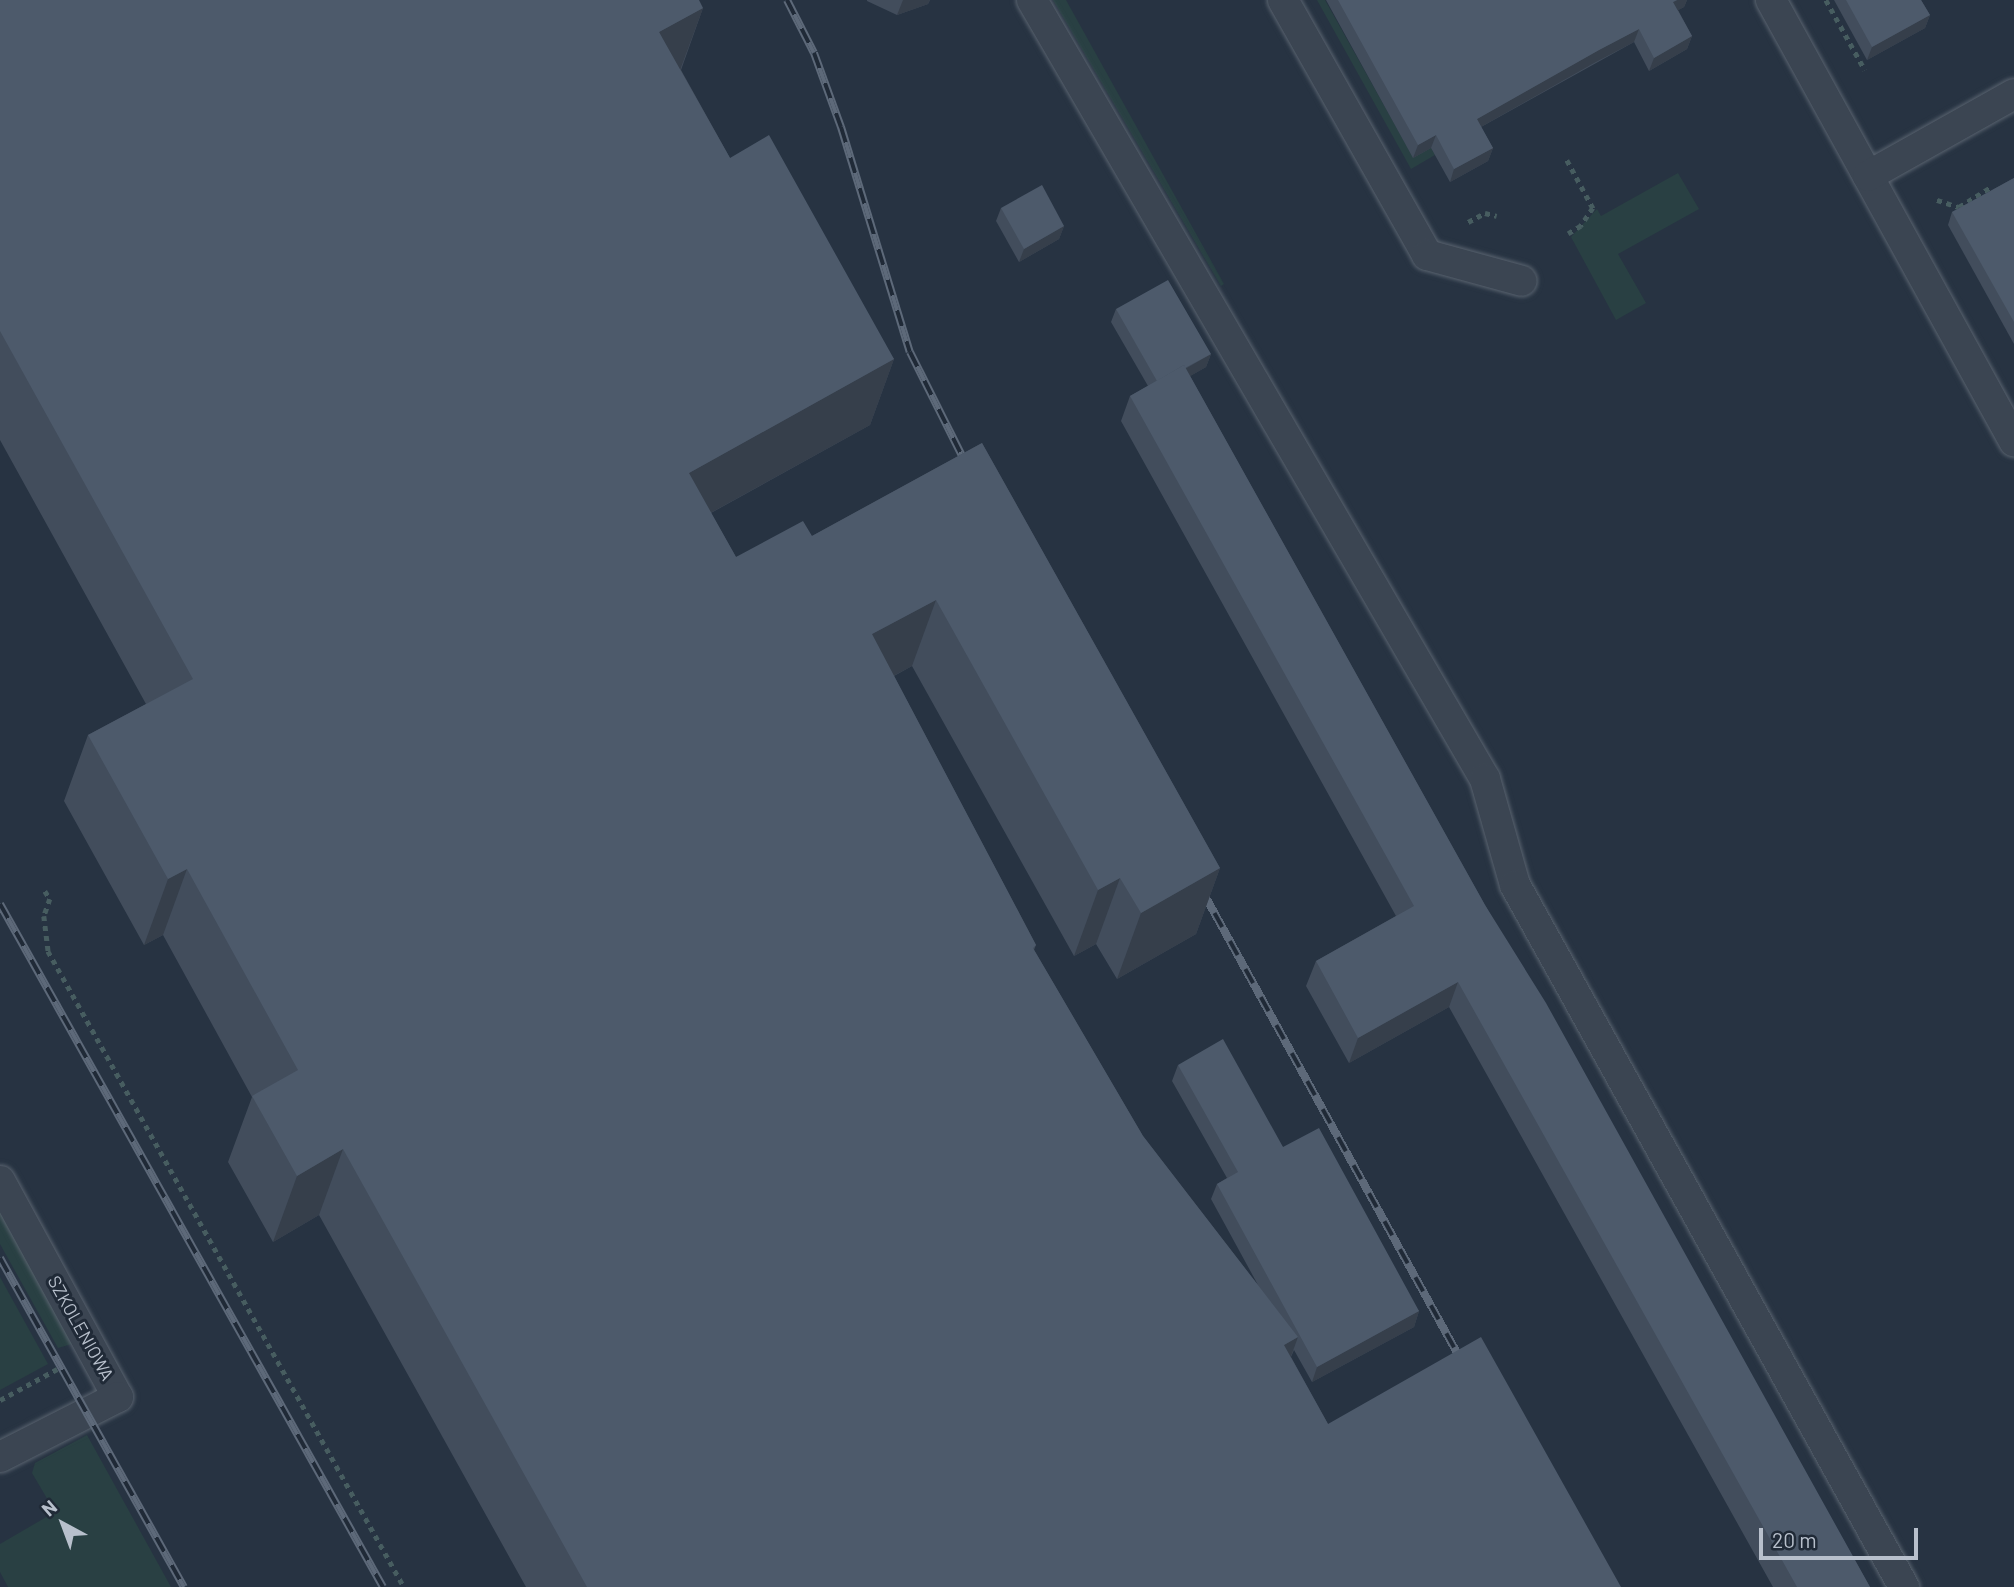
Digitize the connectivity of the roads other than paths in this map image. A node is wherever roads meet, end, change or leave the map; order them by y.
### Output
1 (1032, 0) edge
2 (1283, 0) edge
3 (1771, 0) edge
4 (2014, 94) edge
5 (1868, 176) junction
6 (1522, 281) dead end
7 (2014, 441) edge
8 (0, 1181) edge
9 (0, 1457) edge
10 (1904, 1587) edge

1 - 10 lane
2 - 6 lane
3 - 5 lane
4 - 5 lane
5 - 7 lane
8 - 9 lane, SZKOLENIOWA

